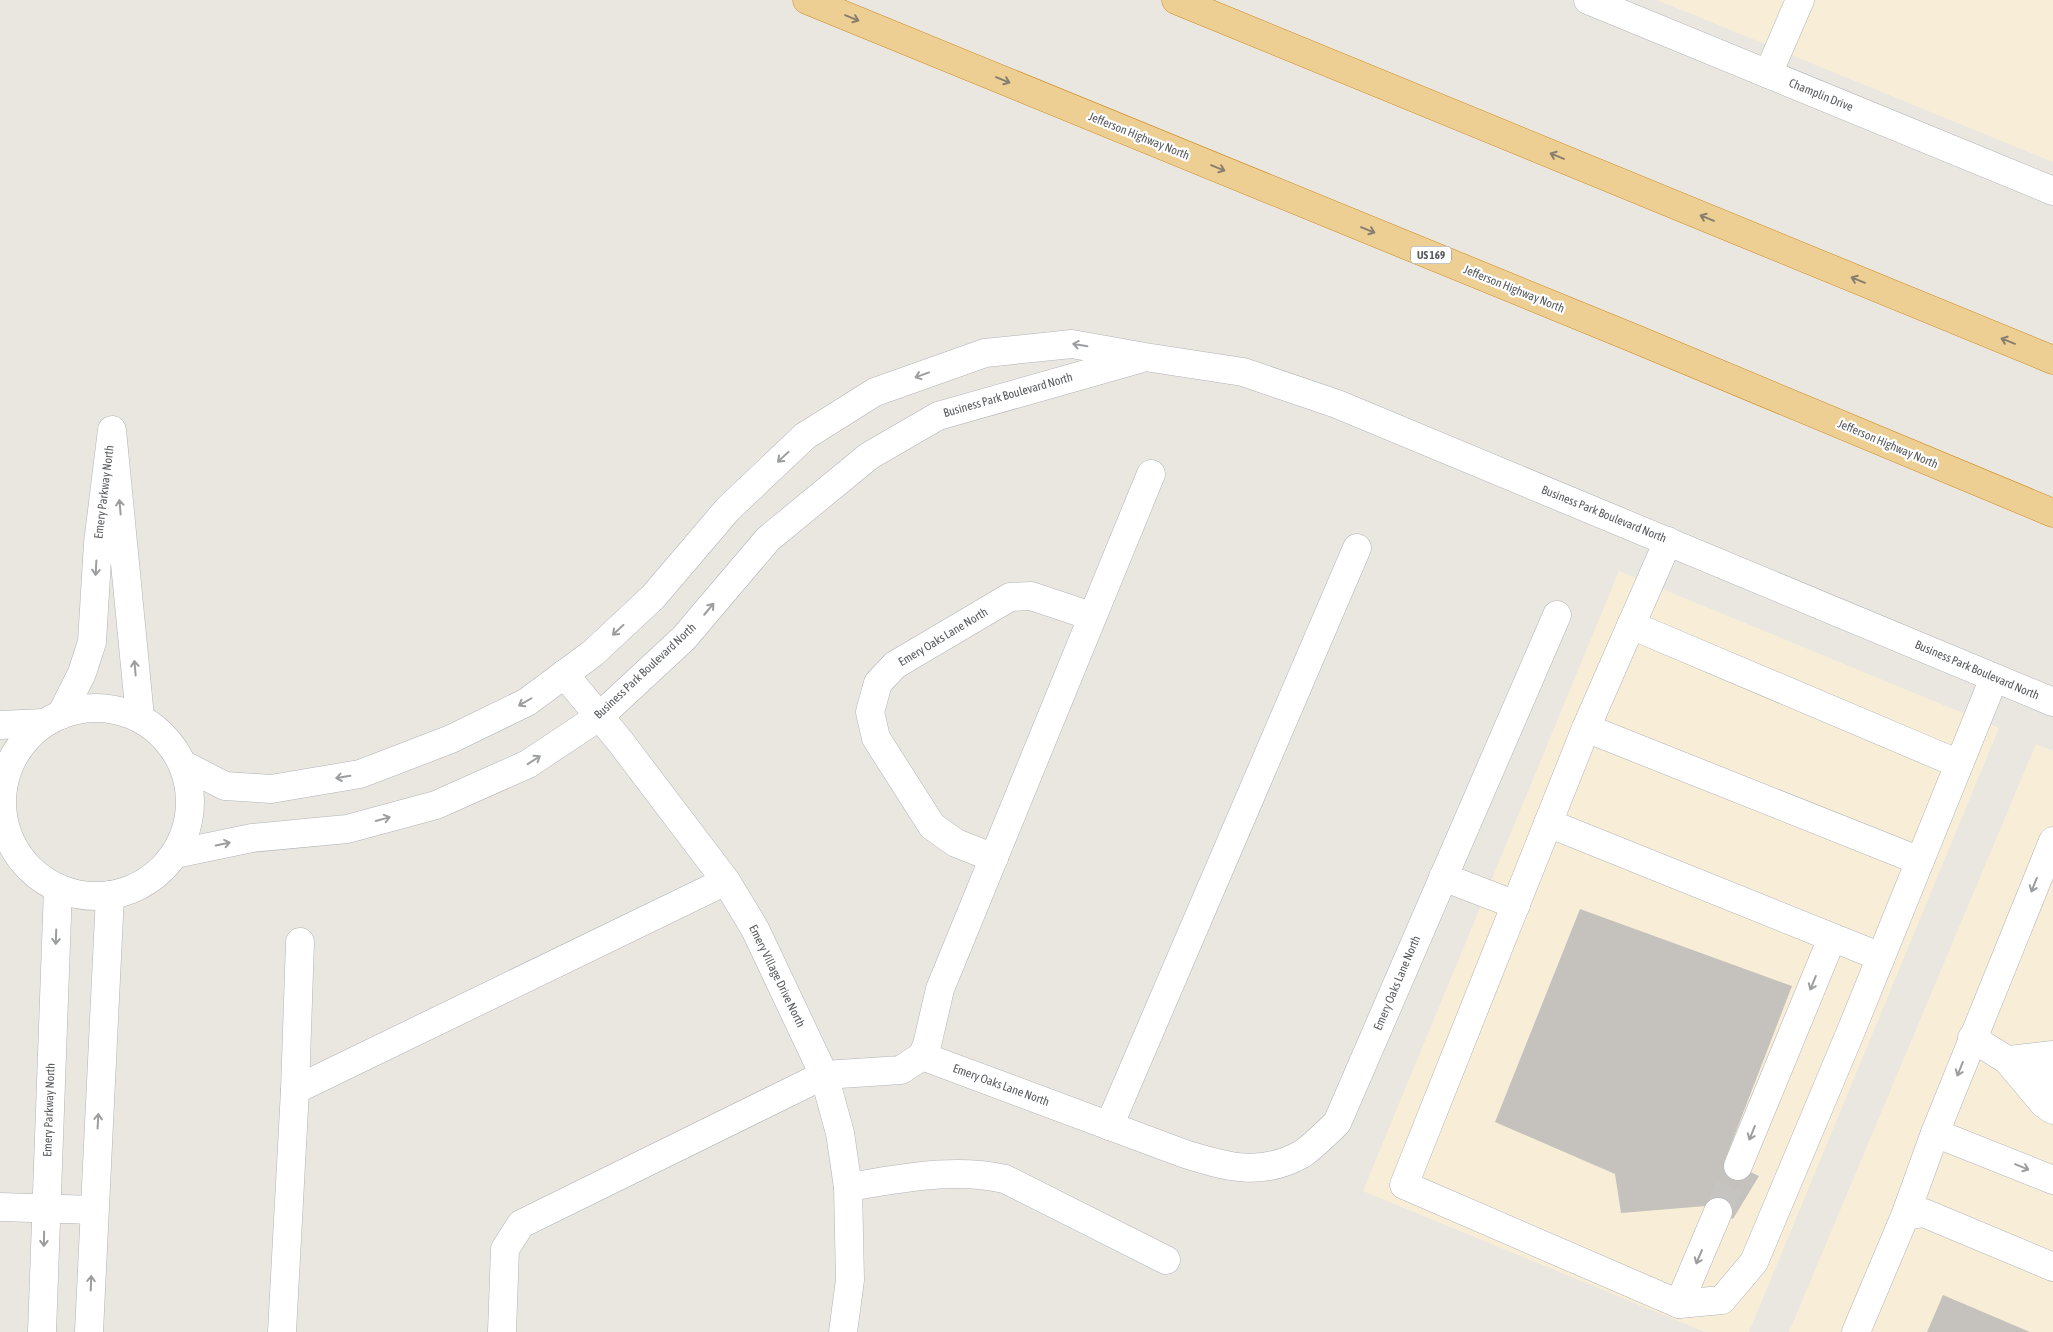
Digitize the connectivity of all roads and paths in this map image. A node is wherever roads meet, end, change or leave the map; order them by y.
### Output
1 (807, 0) edge
2 (1176, 0) edge
3 (1588, 0) edge
4 (1800, 0) edge
5 (1768, 74) junction
6 (2053, 191) edge
7 (1145, 357) junction
8 (2053, 360) edge
9 (1151, 474) dead end
10 (2053, 513) edge
11 (1668, 540) junction
12 (1357, 548) dead end
13 (1556, 615) dead end
14 (1092, 616) junction
15 (1631, 625) junction
16 (564, 674) junction
17 (1994, 678) junction
18 (2053, 702) edge
19 (600, 716) junction
20 (140, 717) junction
21 (52, 719) junction
22 (0, 725) edge
23 (1586, 728) junction
24 (1959, 764) junction
25 (184, 765) junction
26 (2, 818) edge
27 (1548, 823) junction
28 (2053, 840) edge
29 (175, 854) junction
30 (994, 858) junction
31 (1920, 861) junction
32 (1443, 877) junction
33 (726, 881) junction
34 (58, 888) junction
35 (110, 896) junction
36 (1516, 905) junction
37 (1832, 938) junction
38 (300, 942) dead end
39 (1881, 957) junction
40 (1972, 1038) junction
41 (2053, 1055) edge
42 (922, 1056) junction
43 (2007, 1060) junction
44 (2053, 1061) edge
45 (2053, 1069) edge
46 (824, 1075) junction
47 (2053, 1080) edge
48 (294, 1090) junction
49 (2053, 1110) edge
50 (1109, 1126) junction
51 (1935, 1133) junction
52 (1738, 1166) tunnel mouth
53 (2053, 1180) edge
54 (848, 1187) junction
55 (0, 1207) edge
56 (45, 1209) junction
57 (94, 1210) junction
58 (1718, 1212) tunnel mouth
59 (1906, 1216) junction
60 (1166, 1260) dead end
61 (2053, 1266) edge
62 (1679, 1304) junction
63 (42, 1332) edge
64 (89, 1332) edge
65 (282, 1332) edge
66 (502, 1332) edge
67 (843, 1332) edge
68 (1856, 1332) edge

1 -> 10 highway, Jefferson Highway North / US 169
8 -> 2 highway
3 - 5 street, Champlin Drive
4 - 5 street
5 - 6 street, Champlin Drive
7 - 11 street, Business Park Boulevard North
7 -> 16 street, Business Park Boulevard North
19 -> 7 street, Business Park Boulevard North
9 - 14 street
11 - 15 street
11 - 17 street, Business Park Boulevard North
12 - 50 street
13 - 32 street, Emery Oaks Lane North
14 - 30 street
14 - 30 street, Emery Oaks Lane North
15 - 23 street
15 - 24 street
16 - 19 street, Emery Village Drive North
16 -> 25 street, Business Park Boulevard North
17 - 18 street, Business Park Boulevard North
17 - 24 street
29 -> 19 street, Business Park Boulevard North
19 - 33 street, Emery Village Drive North
20 - 21 street
20 -> 21 street, Emery Parkway North
20 - 25 street
21 - 22 street
21 - 26 street
23 - 27 street
23 - 31 street
24 - 31 street
25 - 29 street
26 - 34 street
27 - 36 street
27 - 37 street
28 -> 40 street
29 - 35 street
30 - 42 street
31 - 39 street
32 - 36 street
32 - 50 street, Emery Oaks Lane North
33 - 46 street, Emery Village Drive North
33 - 48 street
34 - 35 street
34 -> 56 street, Emery Parkway North
57 -> 35 street
36 - 62 street
37 - 39 street
37 -> 52 street
38 - 48 street
39 - 62 street
40 - 43 street
40 -> 51 street
41 - 43 street
42 - 46 street
42 - 50 street, Emery Oaks Lane North
43 - 44 street
43 - 45 street
43 - 47 street
43 - 49 street
46 - 54 street, Emery Village Drive North
46 - 66 street
48 - 65 street
51 -> 53 street
51 - 59 street
54 - 60 street
54 - 67 street, Emery Village Drive North
55 - 56 street
56 - 57 street
56 -> 63 street, Emery Parkway North
64 -> 57 street
58 -> 62 street
59 - 61 street
59 - 68 street

